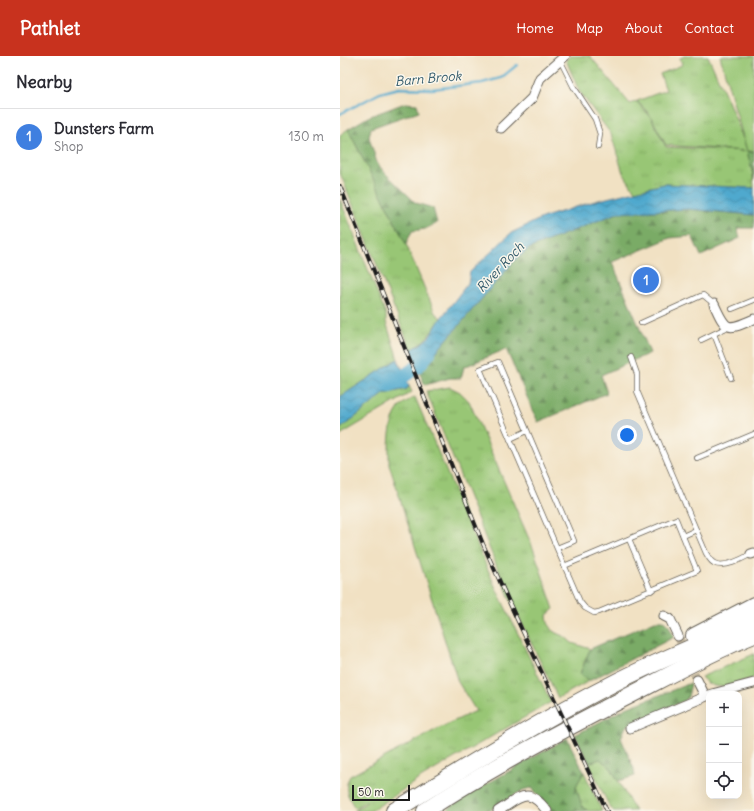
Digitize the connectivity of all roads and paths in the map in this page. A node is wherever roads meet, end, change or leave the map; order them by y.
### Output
1 (562, 58) edge
2 (501, 128) dead end
3 (598, 147) dead end
4 (754, 300) edge
5 (714, 304) joint
6 (732, 309) dead end
7 (754, 319) edge
8 (641, 323) dead end
9 (728, 327) junction
10 (714, 334) junction
11 (701, 340) dead end
12 (631, 357) dead end
13 (731, 378) dead end
14 (527, 431) junction
15 (754, 434) edge
16 (510, 439) junction
17 (697, 458) dead end
18 (696, 530) junction
19 (683, 536) junction
20 (629, 538) junction
21 (557, 548) junction
22 (753, 553) edge
23 (564, 566) junction
24 (651, 591) junction
25 (754, 606) edge
26 (664, 616) dead end
27 (754, 621) edge
28 (754, 635) edge
29 (678, 636) tunnel mouth
30 (754, 646) edge
31 (679, 670) junction
32 (697, 680) tunnel mouth
33 (617, 682) junction
34 (754, 683) edge
35 (706, 691) edge
36 (721, 691) edge
37 (706, 696) edge
38 (630, 728) dead end
39 (394, 811) edge
40 (425, 811) edge
41 (498, 811) edge
42 (547, 811) edge

1 - 2 street
1 - 3 lane
4 - 6 lane
5 - 8 lane
5 - 9 street
7 - 9 street
9 - 10 lane
10 - 11 lane
10 - 13 lane
12 - 18 lane
14 - 16 lane
14 - 16 lane
14 - 21 lane
15 - 17 lane
16 - 21 lane
18 - 19 lane
18 - 22 lane
19 - 20 lane
19 - 24 lane
20 - 23 lane
20 - 24 lane
21 - 23 lane
23 - 24 lane
25 - 33 highway
26 - 29 street
27 - 33 highway
28 - 31 highway
30 - 31 highway
31 - 40 highway
32 - 35 street
33 - 39 highway
34 - 36 street
37 - 38 street
41 - 42 street

